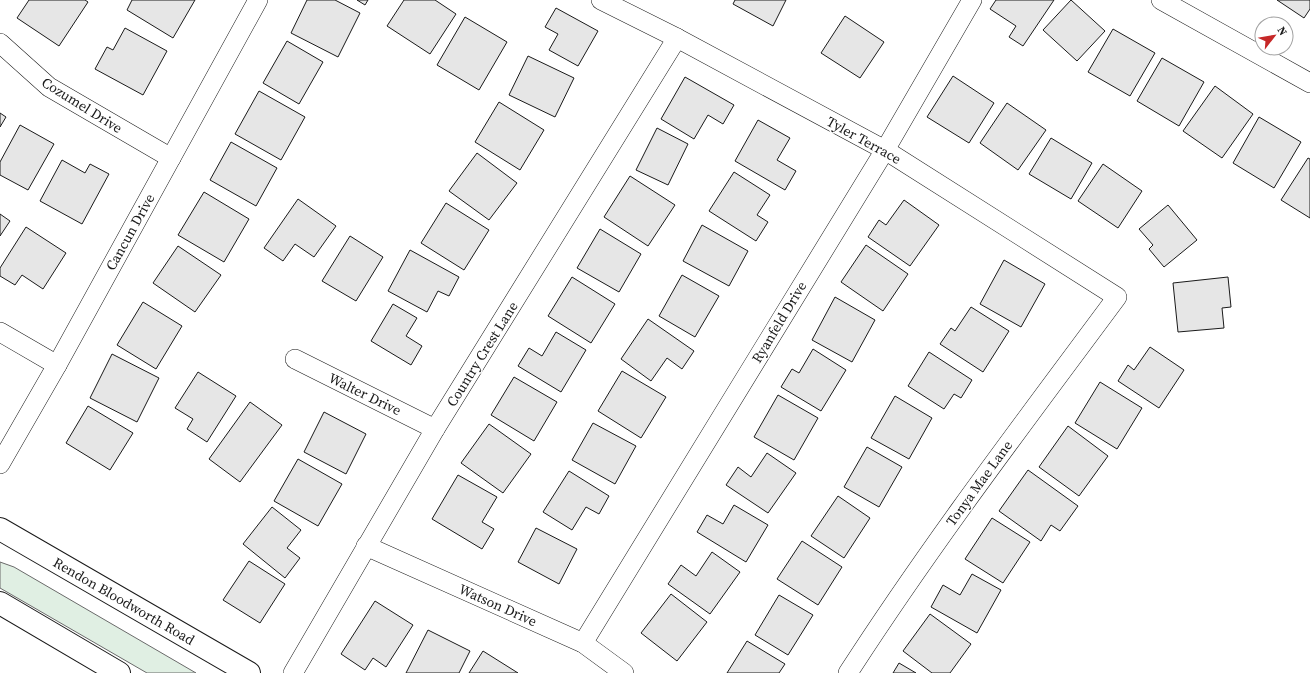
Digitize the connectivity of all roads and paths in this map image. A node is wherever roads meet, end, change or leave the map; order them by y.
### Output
1 (258, 0) edge
2 (601, 0) edge
3 (972, 0) edge
4 (1161, 0) edge
5 (677, 38) junction
6 (0, 43) edge
7 (1310, 83) edge
8 (885, 150) junction
9 (171, 158) junction
10 (1117, 297) joint
11 (0, 332) edge
12 (295, 360) dead end
13 (57, 365) junction
14 (435, 429) junction
15 (0, 464) edge
16 (0, 529) edge
17 (366, 546) junction
18 (0, 603) edge
19 (583, 643) junction
20 (119, 673) edge
21 (249, 673) edge
22 (293, 673) edge
23 (624, 673) edge
24 (848, 673) edge

1 - 9 street, Cancun Drive
2 - 5 street, Tyler Terrace
3 - 8 street, Ryanfeld Drive
4 - 7 street
5 - 8 street, Tyler Terrace
5 - 14 street, Country Crest Lane
6 - 9 street, Cozumel Drive
8 - 10 street, Tyler Terrace
8 - 19 street, Ryanfeld Drive
9 - 13 street, Cancun Drive
10 - 24 street, Tonya Mae Lane
11 - 13 street
12 - 14 street, Walter Drive
13 - 15 street, Cancun Drive
14 - 17 street, Country Crest Lane
16 - 21 main road, Rendon Bloodworth Road
17 - 19 street, Watson Drive
17 - 22 street, Country Crest Lane
18 - 20 main road
19 - 23 street, Watson Drive

